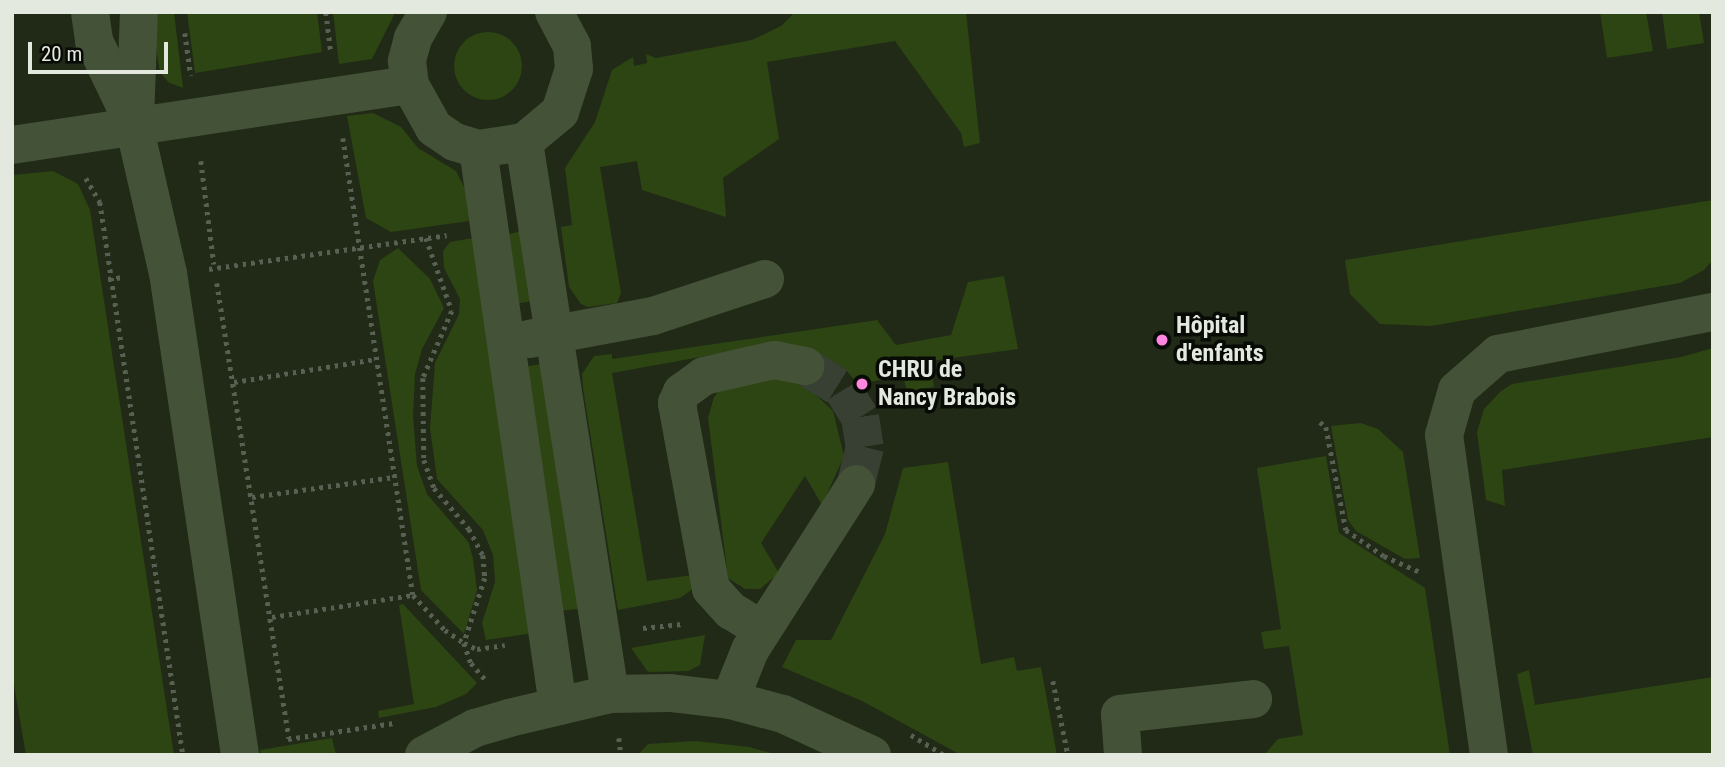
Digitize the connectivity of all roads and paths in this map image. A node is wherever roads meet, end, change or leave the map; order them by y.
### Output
1 (90, 12) edge
2 (138, 12) edge
3 (554, 12) edge
4 (425, 14) edge
5 (184, 26) dead end
6 (410, 85) junction
7 (197, 114) junction
8 (134, 125) junction
9 (69, 138) junction
10 (524, 142) junction
11 (12, 145) edge
12 (478, 149) junction
13 (490, 229) junction
14 (426, 239) junction
15 (215, 268) junction
16 (168, 273) junction
17 (108, 279) junction
18 (765, 279) dead end
19 (1713, 312) edge
20 (555, 335) junction
21 (506, 342) junction
22 (376, 359) dead end
23 (805, 366) tunnel mouth
24 (234, 382) junction
25 (1320, 422) dead end
26 (394, 477) dead end
27 (856, 484) tunnel mouth
28 (252, 497) junction
29 (1465, 584) junction
30 (413, 595) dead end
31 (272, 617) junction
32 (762, 629) junction
33 (1053, 681) dead end
34 (610, 694) junction
35 (1253, 699) dead end
36 (730, 700) junction
37 (558, 706) junction
38 (509, 718) junction
39 (289, 738) dead end
40 (183, 755) edge
41 (240, 755) edge
42 (424, 755) edge
43 (872, 755) edge
44 (1068, 755) edge
45 (1123, 755) edge
46 (1489, 755) edge

1 - 8 lane
2 - 8 lane
3 - 10 lane
4 - 6 lane
5 - 7 path
6 - 7 lane
6 - 12 lane
7 - 8 lane
7 - 15 path
8 - 9 lane
8 - 16 lane
9 - 11 lane
9 - 17 path
10 - 12 lane
10 - 20 lane
12 - 13 lane
13 - 14 path
13 - 21 lane
14 - 15 path
14 - 38 path
15 - 16 path
15 - 24 path
16 - 17 path
16 - 41 lane
17 - 40 path
18 - 20 lane
19 - 29 lane
20 - 21 lane
20 - 34 lane
21 - 37 lane
22 - 24 path
23 - 32 lane
24 - 28 path
25 - 29 path
26 - 28 path
27 - 32 lane
28 - 31 path
29 - 46 lane
30 - 31 path
31 - 39 path
32 - 36 lane
33 - 44 path
34 - 36 lane
34 - 37 lane
35 - 45 lane
36 - 43 lane
37 - 38 lane
38 - 42 lane

